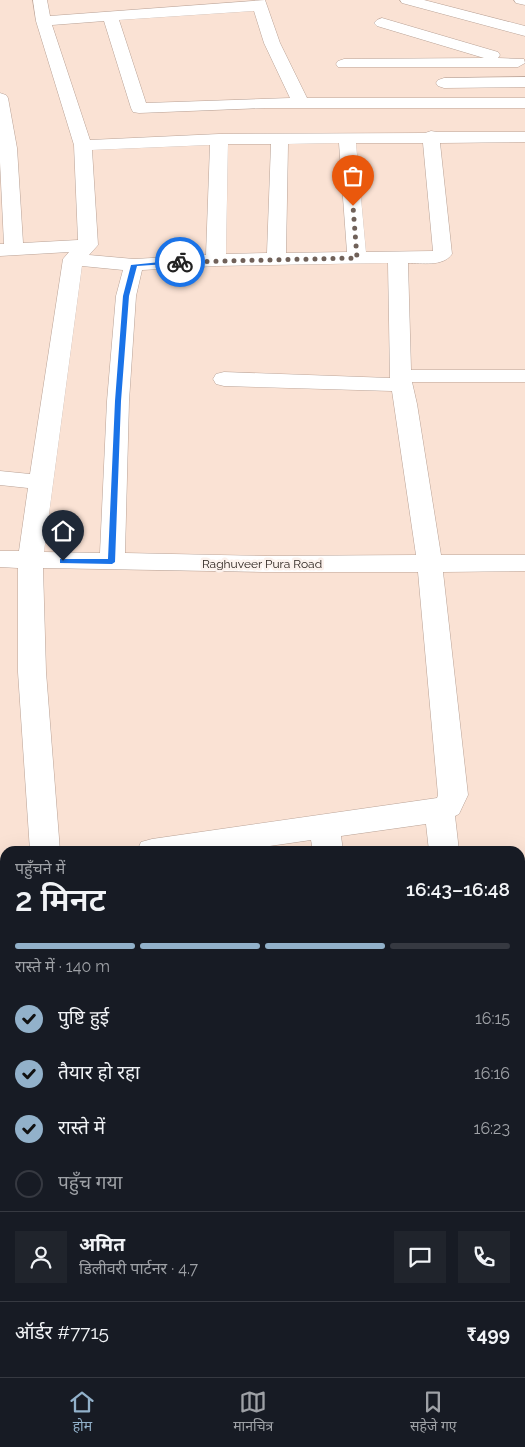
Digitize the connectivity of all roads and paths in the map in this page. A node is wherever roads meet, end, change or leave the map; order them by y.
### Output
1 (40, 0) edge
2 (124, 0) edge
3 (407, 0) edge
4 (451, 0) edge
5 (521, 0) edge
6 (525, 1) edge
7 (260, 3) edge
8 (181, 6) edge
9 (437, 8) junction
10 (130, 15) junction
11 (110, 16) junction
12 (43, 21) junction
13 (382, 23) dead end
14 (525, 31) edge
15 (521, 63) edge
16 (344, 64) dead end
17 (525, 82) edge
18 (428, 83) dead end
19 (0, 98) edge
20 (444, 102) junction
21 (525, 102) edge
22 (301, 103) junction
23 (431, 136) junction
24 (453, 136) junction
25 (346, 137) junction
26 (525, 137) edge
27 (220, 138) junction
28 (280, 138) junction
29 (83, 146) junction
30 (7, 250) edge
31 (80, 252) junction
32 (357, 258) junction
33 (398, 258) junction
34 (276, 259) junction
35 (216, 260) junction
36 (134, 265) junction
37 (525, 376) edge
38 (224, 379) dead end
39 (401, 380) junction
40 (0, 478) edge
41 (41, 482) junction
42 (0, 559) edge
43 (30, 561) junction
44 (112, 562) junction
45 (525, 563) edge
46 (430, 564) junction
47 (440, 810) junction
48 (326, 838) edge
49 (45, 846) edge
50 (218, 846) edge
51 (444, 846) edge

1 - 12 street
2 - 10 street
3 - 9 street
4 - 9 street
5 - 6 street
7 - 8 street
7 - 22 street
8 - 10 street
9 - 14 street
10 - 11 street
11 - 12 street
11 - 22 street
12 - 29 street
13 - 15 street
15 - 16 street
17 - 18 street
19 - 30 street
20 - 21 street
20 - 22 street
20 - 24 street
23 - 24 street
23 - 25 street
23 - 33 street
24 - 26 street
25 - 28 street
25 - 32 street
27 - 28 street
27 - 29 street
27 - 35 street
28 - 34 street
29 - 31 street
30 - 31 street
31 - 36 street
31 - 41 street
32 - 33 street
32 - 34 street
33 - 39 street
34 - 35 street
35 - 36 street
36 - 44 street
37 - 39 street
38 - 39 street
39 - 46 street
40 - 41 street
41 - 43 street
42 - 43 street, Raghuveer Pura Road
43 - 44 street, Raghuveer Pura Road
43 - 49 street
44 - 46 street, Raghuveer Pura Road
45 - 46 street, Raghuveer Pura Road
46 - 47 street
47 - 48 street
47 - 51 street
48 - 50 street

